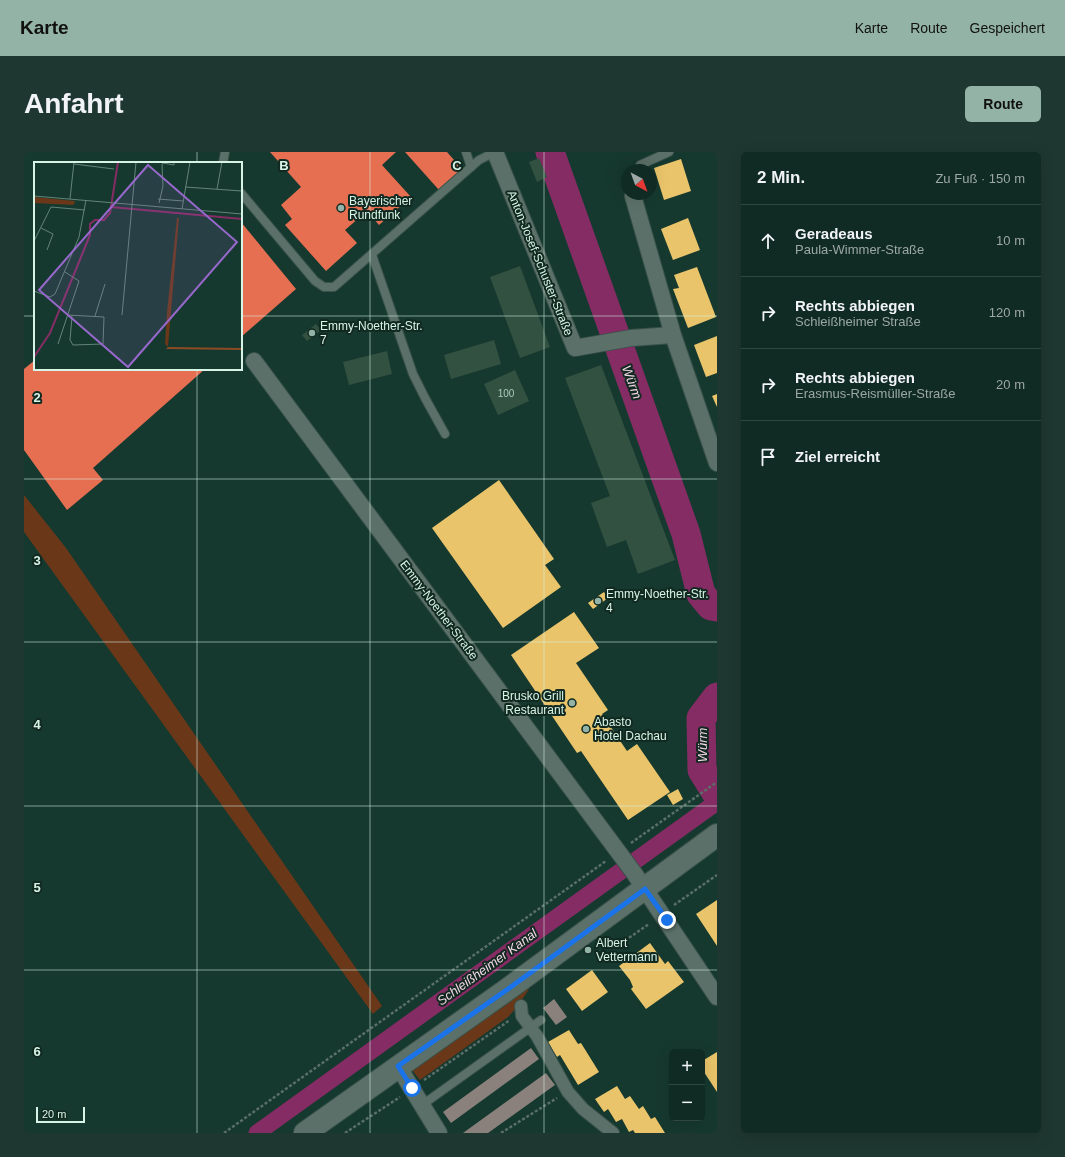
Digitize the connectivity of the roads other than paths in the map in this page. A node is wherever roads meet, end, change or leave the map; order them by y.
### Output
1 (225, 152) edge
2 (466, 152) edge
3 (495, 152) edge
4 (669, 152) edge
5 (224, 162) edge
6 (642, 164) edge
7 (471, 167) junction
8 (242, 194) edge
9 (634, 200) edge
10 (372, 254) junction
11 (673, 335) junction
12 (254, 362) dead end
13 (446, 434) dead end
14 (717, 463) edge
15 (717, 835) edge
16 (640, 881) junction
17 (717, 997) edge
18 (521, 1006) dead end
19 (536, 1023) junction
20 (398, 1066) junction
21 (422, 1105) junction
22 (305, 1133) edge
23 (439, 1133) edge
24 (613, 1133) edge

1 - 5 lane
2 - 7 lane
3 - 7 lane
3 - 11 street, Anton-Josef-Schuster-Straße
4 - 6 lane
7 - 10 lane
8 - 10 lane
9 - 11 street
10 - 13 lane
11 - 14 street
12 - 16 street, Emmy-Noether-Straße
15 - 16 main road
16 - 17 street, Emmy-Noether-Straße
16 - 20 main road
18 - 19 street
19 - 21 lane
19 - 24 street
20 - 21 street
20 - 22 main road
21 - 23 street

